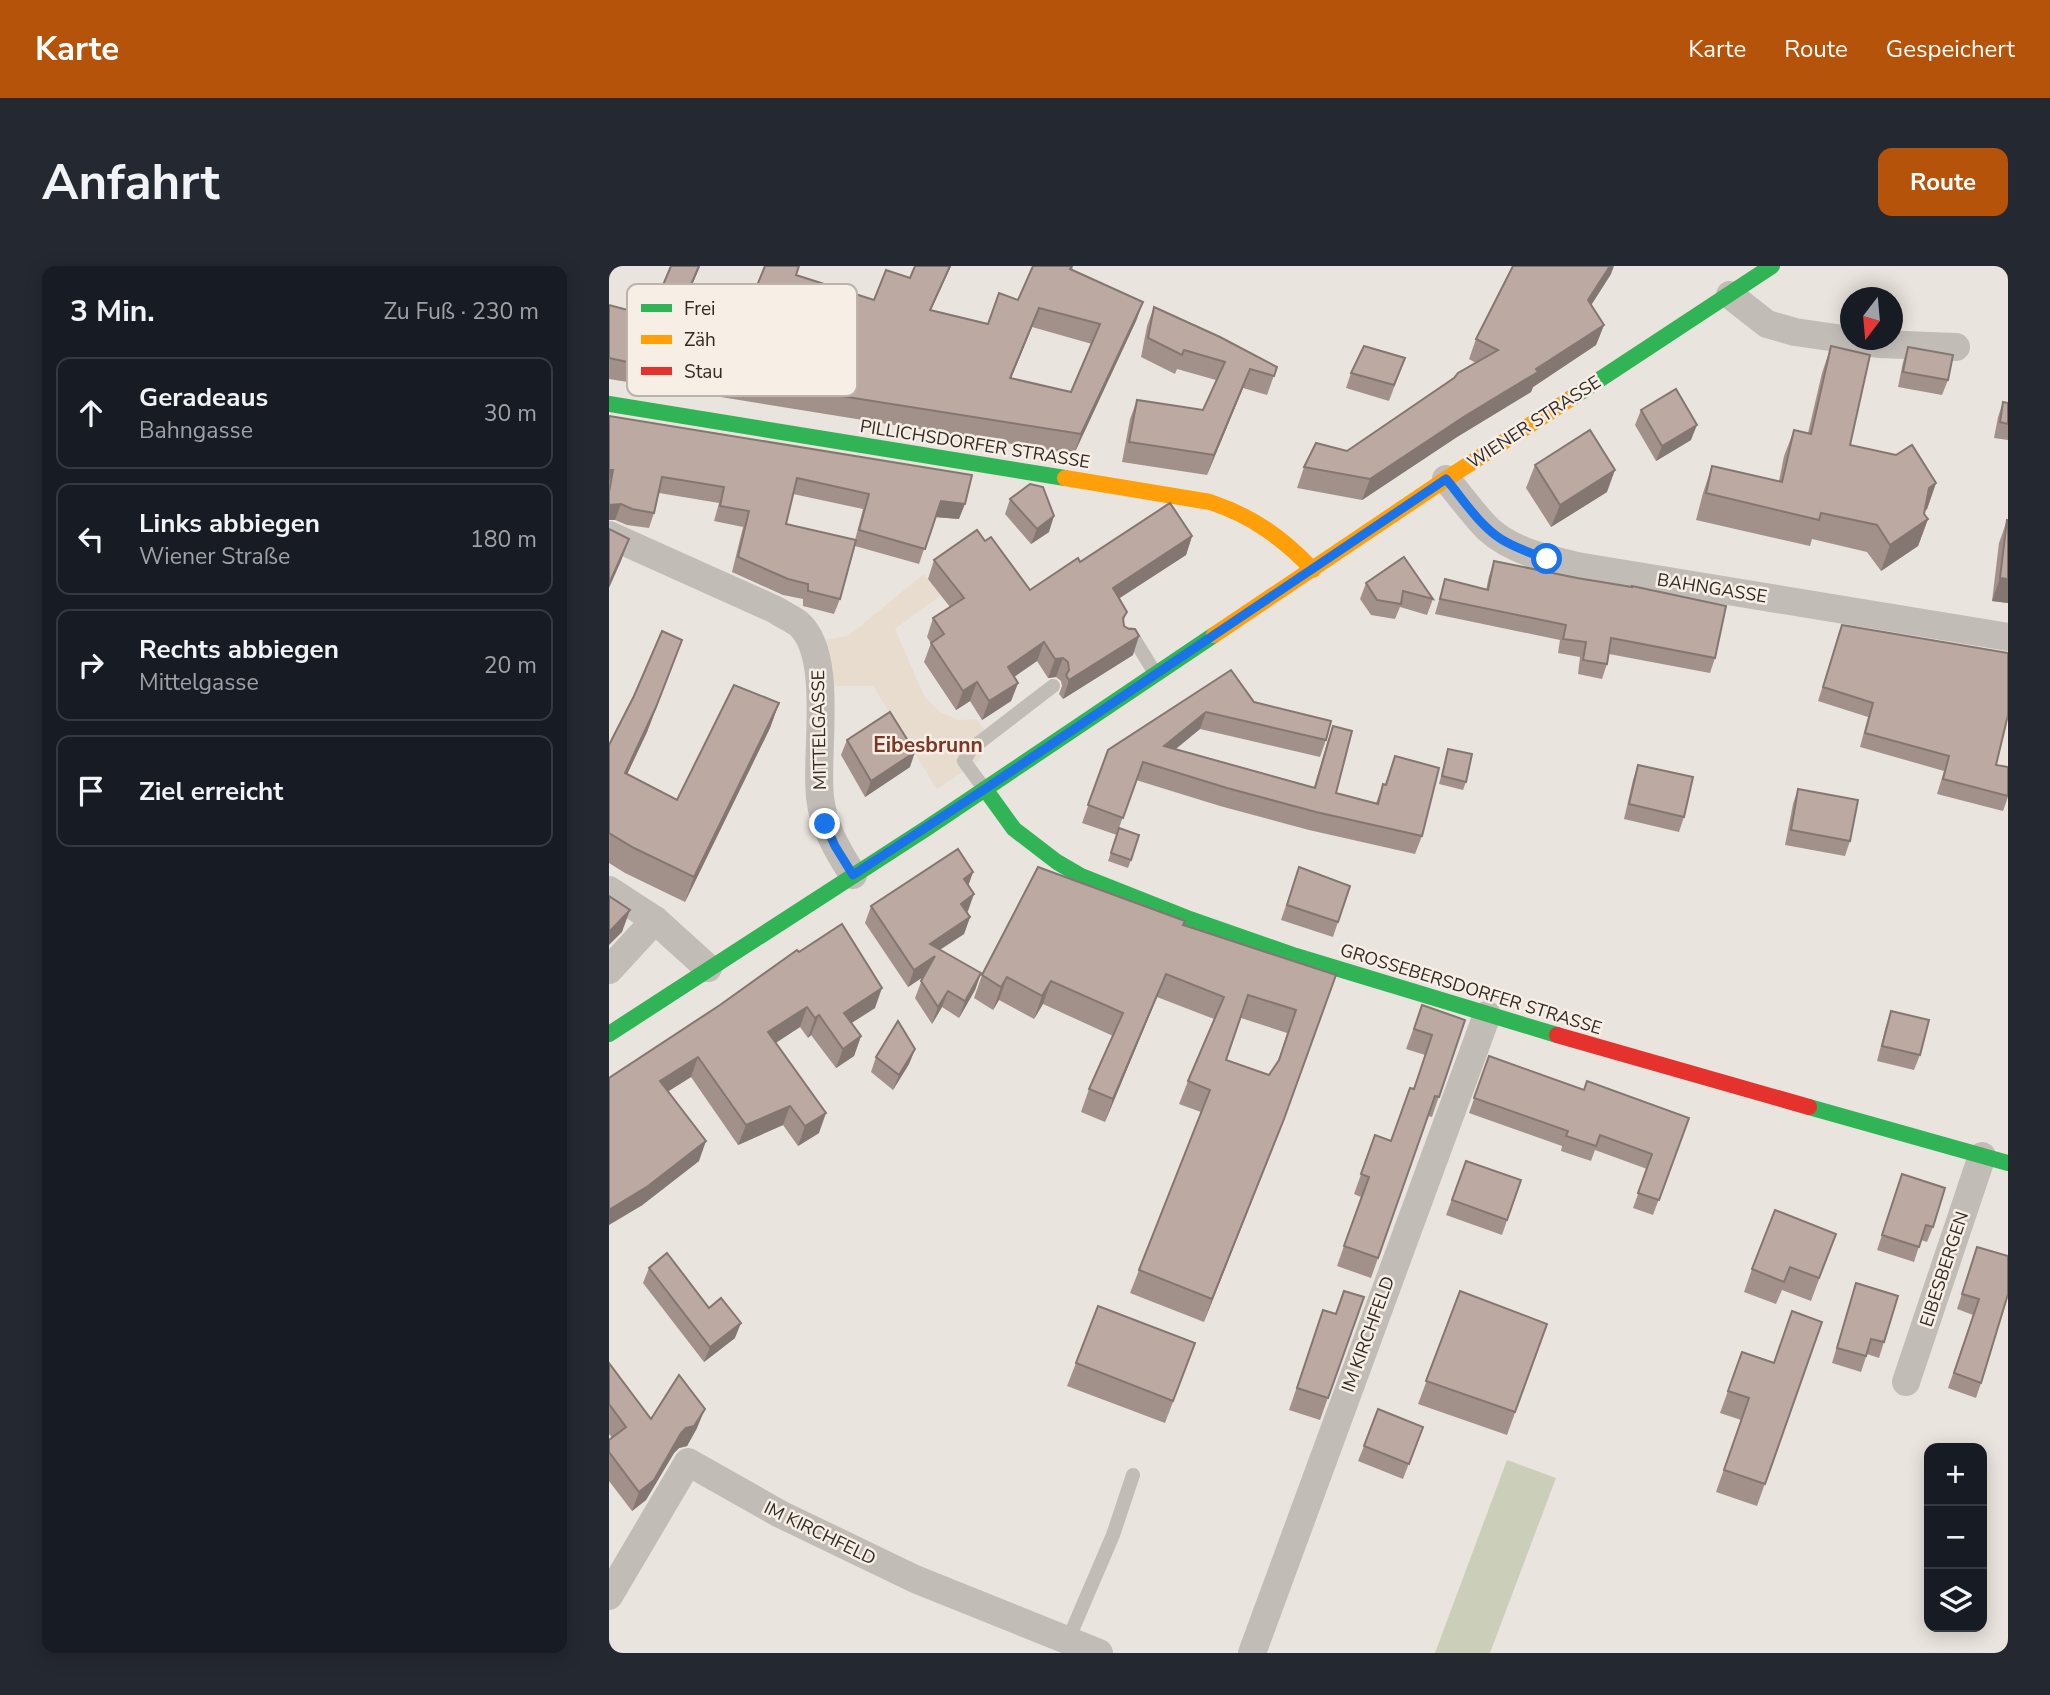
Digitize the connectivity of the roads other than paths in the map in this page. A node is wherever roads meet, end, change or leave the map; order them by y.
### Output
1 (1772, 266) edge
2 (1730, 295) junction
3 (1956, 347) dead end
4 (609, 404) edge
5 (1446, 479) junction
6 (609, 535) edge
7 (1313, 570) junction
8 (2008, 637) edge
9 (1125, 639) edge
10 (1156, 675) junction
11 (1053, 686) dead end
12 (985, 789) junction
13 (853, 875) junction
14 (609, 890) edge
15 (655, 920) junction
16 (708, 968) junction
17 (609, 970) edge
18 (1487, 1015) junction
19 (609, 1034) edge
20 (1995, 1159) edge
21 (1906, 1382) dead end
22 (1133, 1475) dead end
23 (609, 1595) edge
24 (1064, 1646) edge
25 (1099, 1653) edge
26 (1252, 1653) edge

1 - 2 main road, WIENER STRASSE
2 - 3 street
2 - 5 main road, WIENER STRASSE
4 - 7 main road, PILLICHSDORFER STRASSE
5 - 7 main road, WIENER STRASSE
5 - 8 street, BAHNGASSE
6 - 13 street, MITTELGASSE
7 - 10 main road, WIENER STRASSE
9 - 10 lane
10 - 12 main road, WIENER STRASSE
11 - 12 lane
12 - 13 main road, WIENER STRASSE
12 - 18 main road, GROSSEBERSDORFER STRASSE
13 - 16 main road, WIENER STRASSE
14 - 15 street
15 - 16 street
15 - 17 street
16 - 19 main road, WIENER STRASSE
18 - 20 main road, GROSSEBERSDORFER STRASSE
18 - 26 street, IM KIRCHFELD
20 - 21 street, EIBESBERGEN
22 - 24 lane
23 - 24 street, IM KIRCHFELD
24 - 25 street, IM KIRCHFELD

